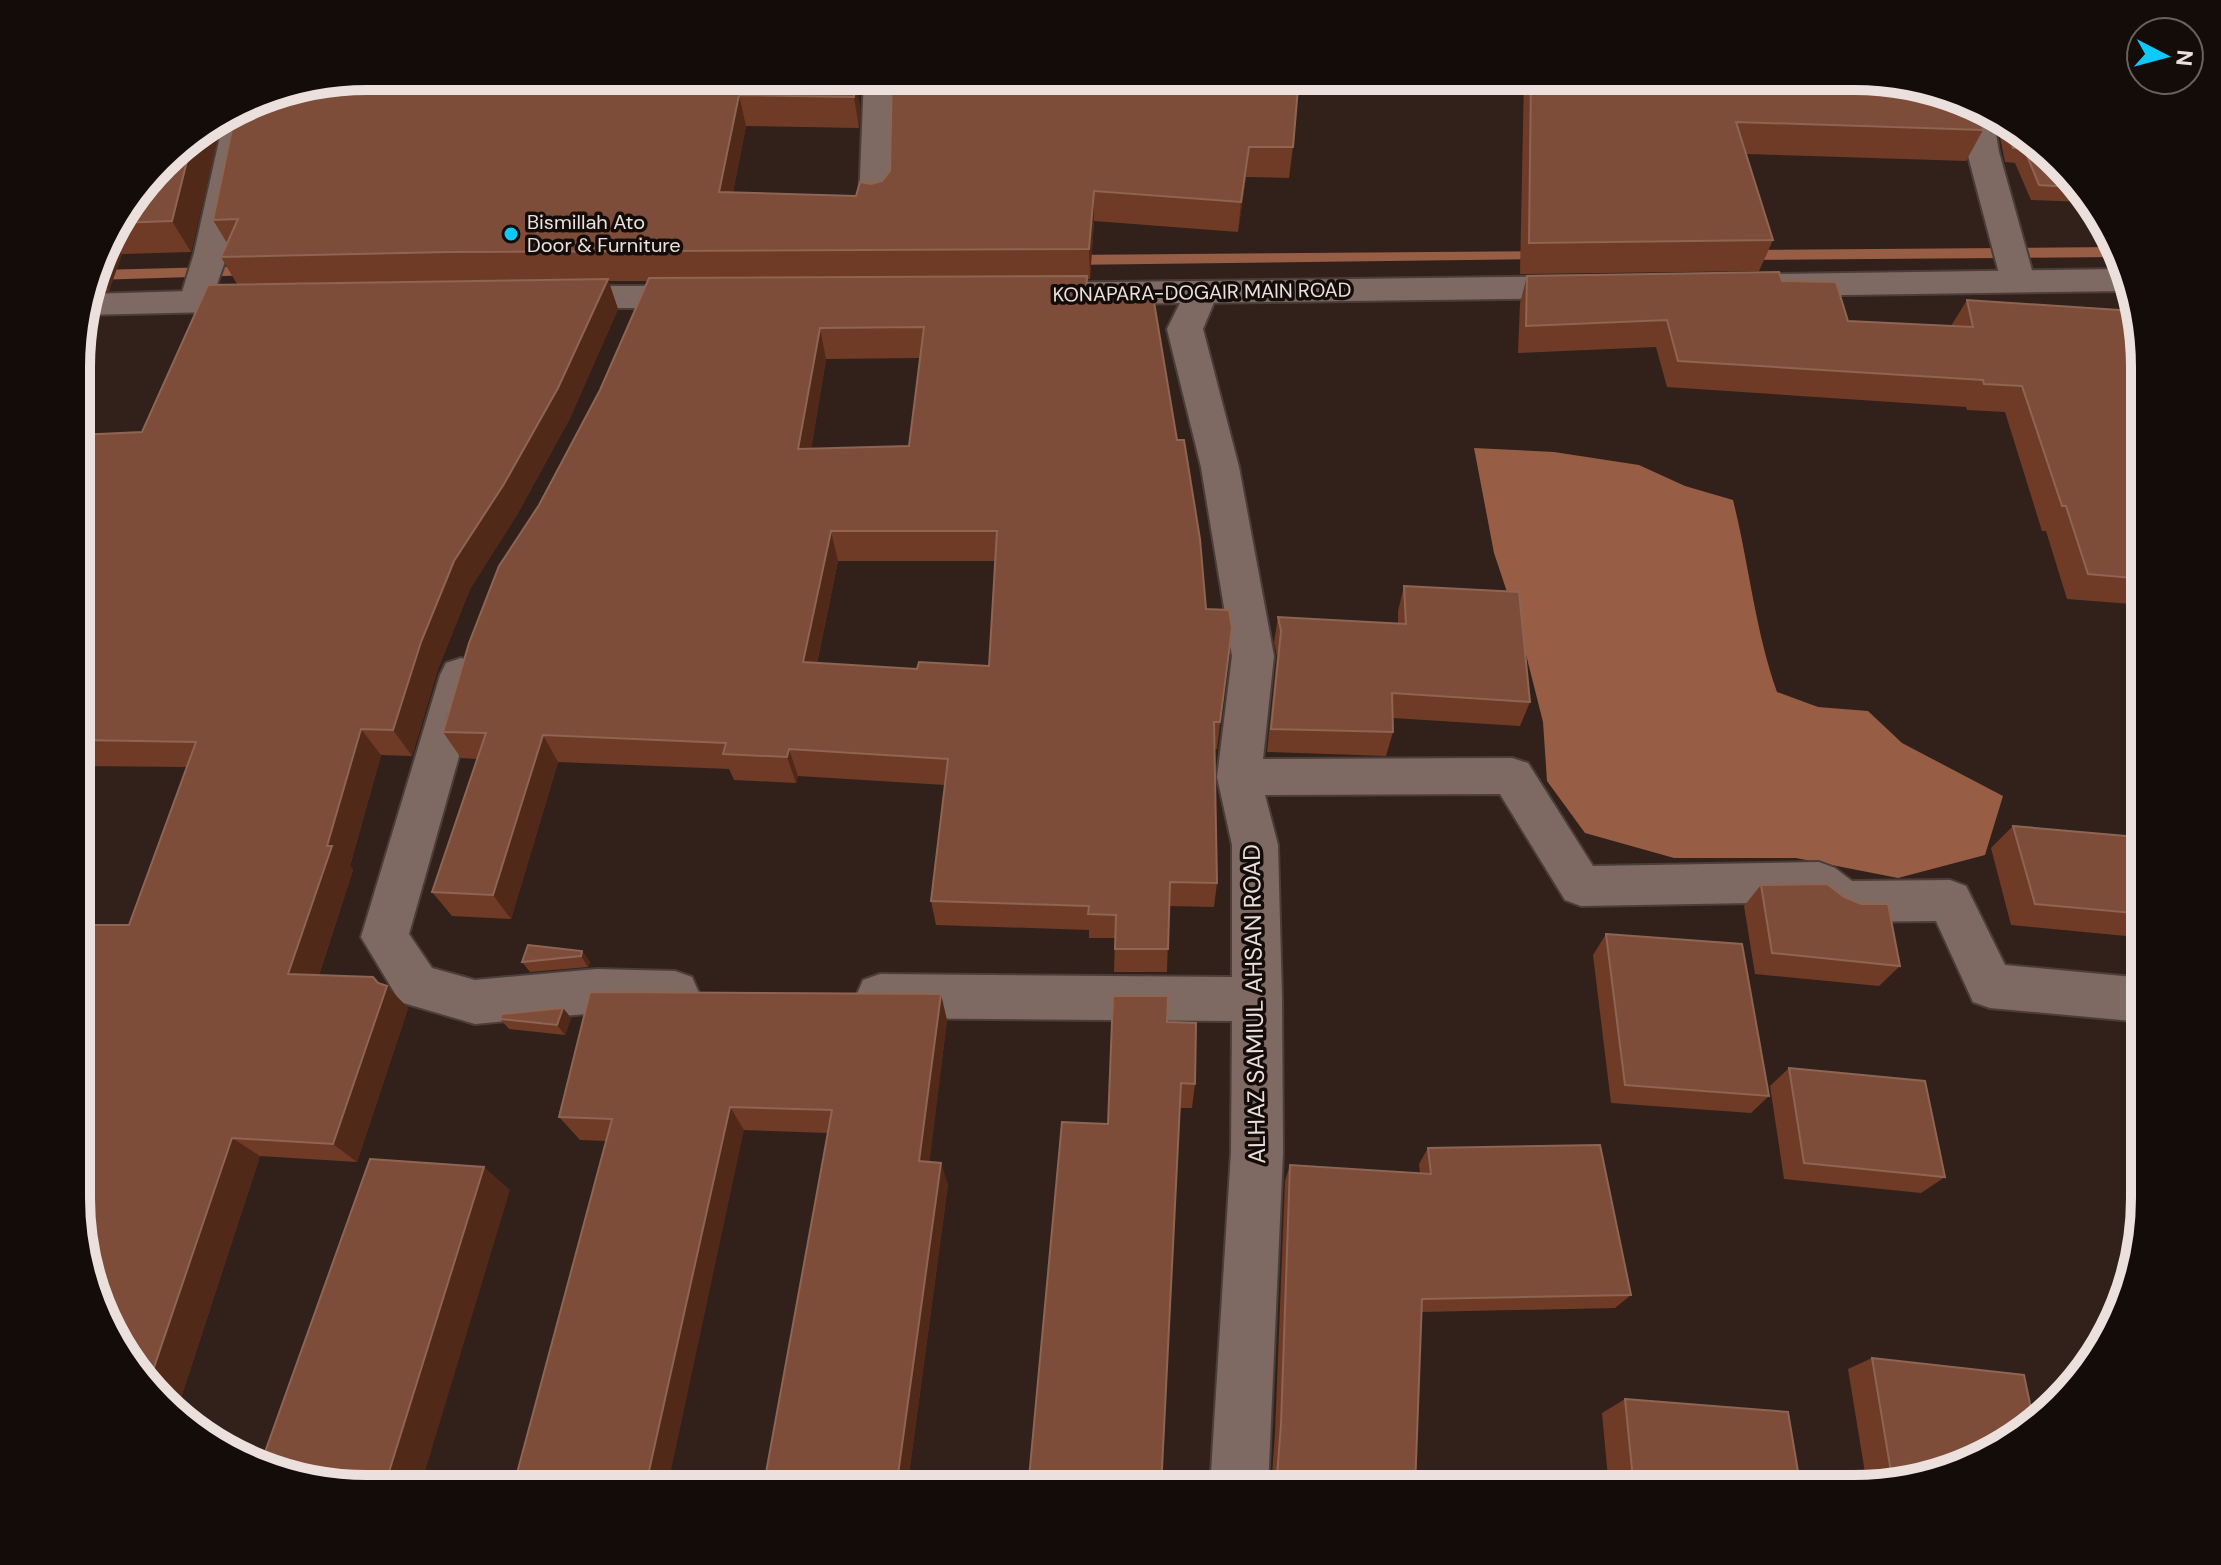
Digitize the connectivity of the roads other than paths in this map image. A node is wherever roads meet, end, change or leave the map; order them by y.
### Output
1 (879, 91) edge
2 (1978, 120) edge
3 (239, 122) edge
4 (875, 202) edge
5 (2117, 280) edge
6 (2018, 281) junction
7 (1751, 285) edge
8 (1610, 287) edge
9 (1201, 293) junction
10 (199, 294) junction
11 (999, 294) edge
12 (523, 296) edge
13 (736, 296) edge
14 (290, 300) edge
15 (97, 304) edge
16 (472, 644) edge
17 (1239, 777) junction
18 (714, 994) edge
19 (836, 996) edge
20 (1258, 999) junction
21 (2130, 999) edge
22 (1240, 1475) edge

1 - 4 street
2 - 6 street
3 - 10 street
5 - 6 street
6 - 7 street
8 - 9 street, KONAPARA-DOGAIR MAIN ROAD
9 - 11 street, KONAPARA-DOGAIR MAIN ROAD
9 - 17 street, ALHAZ SAMIUL AHSAN ROAD
10 - 14 street
10 - 15 street
12 - 13 street
16 - 18 street
17 - 20 street, ALHAZ SAMIUL AHSAN ROAD
17 - 21 street
19 - 20 street
20 - 22 street, ALHAZ SAMIUL AHSAN ROAD

